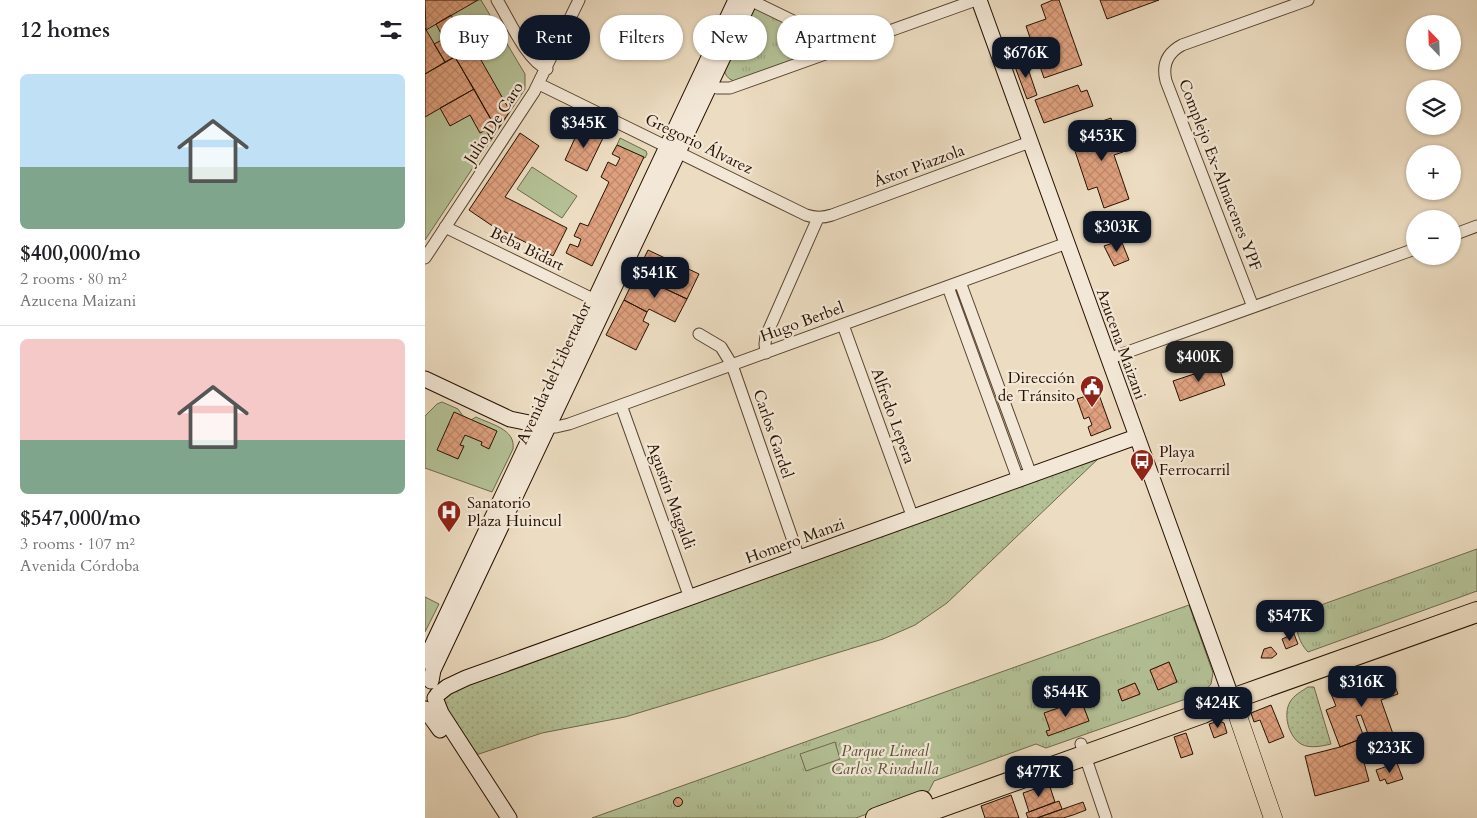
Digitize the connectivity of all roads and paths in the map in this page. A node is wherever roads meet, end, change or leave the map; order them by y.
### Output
1 (497, 0) edge
2 (579, 0) edge
3 (736, 0) edge
4 (750, 0) edge
5 (978, 0) edge
6 (1308, 0) edge
7 (781, 15) edge
8 (894, 29) edge
9 (807, 60) edge
10 (547, 69) junction
11 (704, 83) junction
12 (539, 84) junction
13 (1030, 142) junction
14 (673, 149) junction
15 (818, 218) junction
16 (1477, 226) edge
17 (445, 227) junction
18 (1461, 232) edge
19 (1067, 243) junction
20 (1406, 252) edge
21 (425, 258) edge
22 (960, 282) junction
23 (948, 287) junction
24 (595, 300) junction
25 (1253, 307) junction
26 (843, 325) junction
27 (699, 334) dead end
28 (766, 353) junction
29 (1108, 359) junction
30 (732, 365) junction
31 (425, 379) edge
32 (621, 405) junction
33 (542, 426) junction
34 (1136, 437) junction
35 (1025, 477) junction
36 (913, 518) junction
37 (799, 558) junction
38 (690, 598) junction
39 (1477, 612) edge
40 (425, 661) edge
41 (430, 692) edge
42 (1232, 699) junction
43 (1083, 750) junction
44 (936, 808) edge
45 (497, 818) edge
46 (509, 818) edge
47 (876, 818) edge
48 (910, 818) edge
49 (1106, 818) edge
50 (1273, 818) edge

1 - 10 street
2 - 10 street, Julio De Caro
3 - 11 main road, Avenida del Libertador
4 - 7 street
4 - 11 main road, Avenida del Libertador
5 - 8 street
5 - 13 main road, Azucena Maizani
6 - 25 street, Complejo Ex-Almacenes YPF
9 - 11 street
10 - 12 street, Julio De Caro
11 - 14 main road, Avenida del Libertador
12 - 14 street, Gregorio Álvarez
12 - 17 street, Julio De Caro
13 - 15 street, Ástor Piazzola
13 - 19 main road, Azucena Maizani
14 - 15 street, Gregorio Álvarez
14 - 24 main road, Avenida del Libertador
14 - 33 main road, Avenida del Libertador
15 - 28 street
16 - 18 street
17 - 21 street, Julio De Caro
17 - 24 street, Beba Bidart
19 - 22 street, Hugo Berbel
19 - 29 main road, Azucena Maizani
20 - 25 street
22 - 23 street, Hugo Berbel
22 - 35 street
23 - 26 street, Hugo Berbel
23 - 35 street
24 - 33 main road, Avenida del Libertador
25 - 29 street
26 - 28 street, Hugo Berbel
26 - 36 street, Alfredo Lepera
27 - 30 street, Carlos Gardel
28 - 30 street, Hugo Berbel
29 - 34 main road, Azucena Maizani
30 - 32 street, Hugo Berbel
30 - 37 street, Carlos Gardel
31 - 33 main road
32 - 33 street, Hugo Berbel
32 - 38 street, Agustín Magaldi
33 - 40 main road, Avenida del Libertador
33 - 41 main road, Avenida del Libertador
34 - 35 main road, Homero Manzi
34 - 42 main road, Azucena Maizani
35 - 36 main road, Homero Manzi
36 - 37 main road, Homero Manzi
37 - 38 main road, Homero Manzi
38 - 41 main road, Homero Manzi
39 - 42 highway
41 - 45 main road
41 - 46 main road
42 - 43 highway
42 - 50 main road
43 - 44 highway
43 - 49 street
44 - 47 highway
44 - 48 highway

